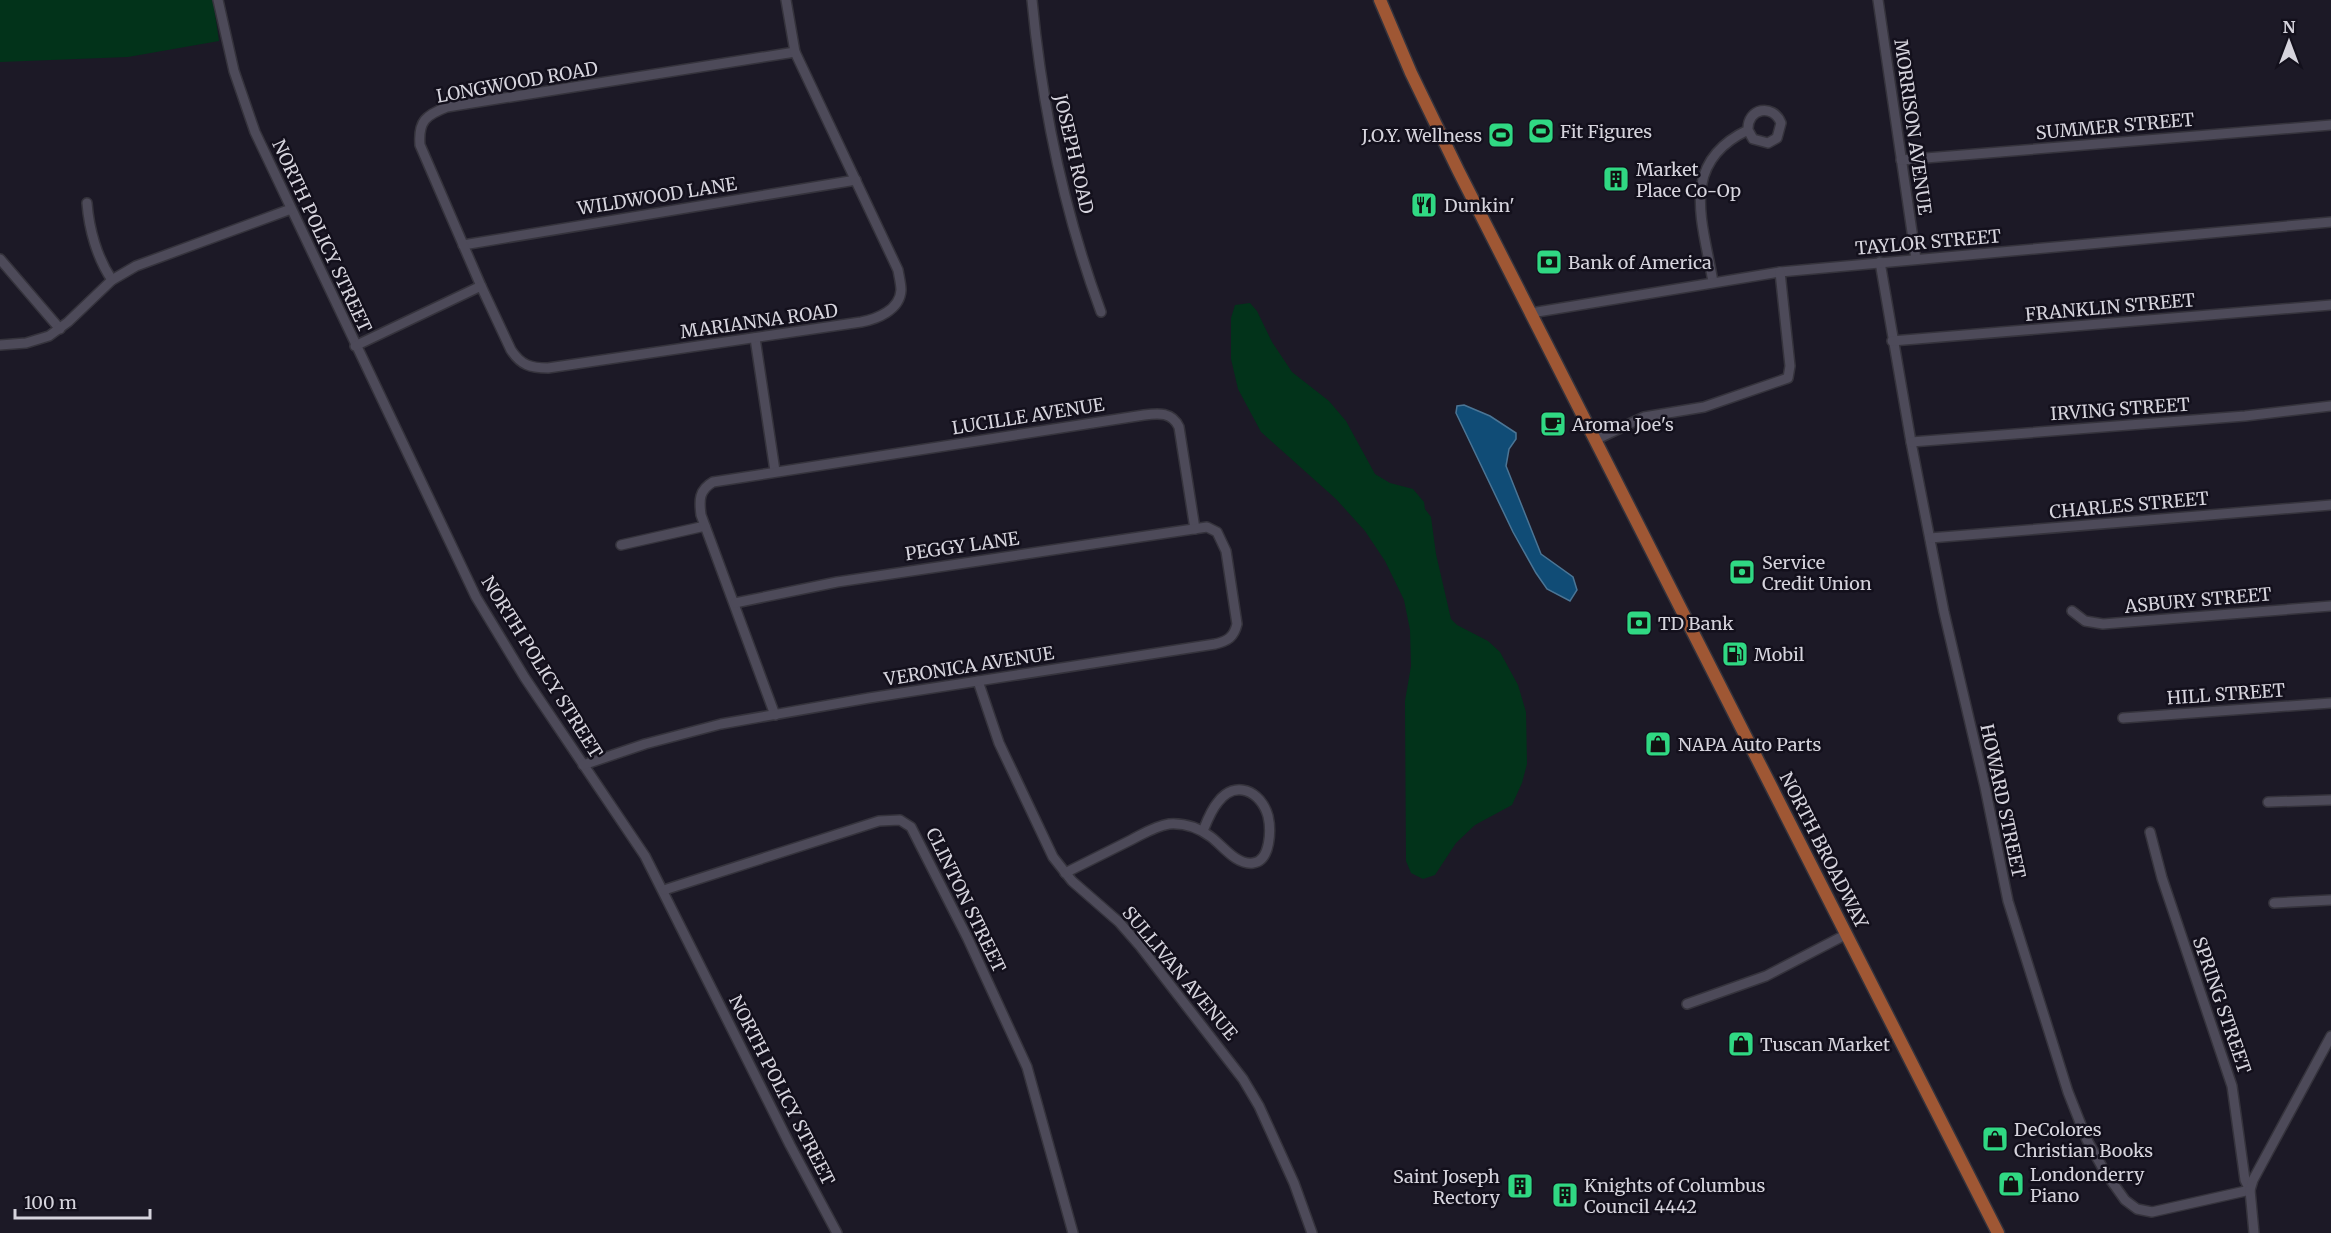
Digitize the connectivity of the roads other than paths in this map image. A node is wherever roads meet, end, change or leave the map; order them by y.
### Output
1 (218, 0) edge
2 (786, 0) edge
3 (1032, 0) edge
4 (1380, 0) edge
5 (1878, 0) edge
6 (795, 52) junction
7 (2331, 125) edge
8 (1748, 130) dead end
9 (1901, 160) junction
10 (856, 180) junction
11 (87, 203) dead end
12 (291, 209) junction
13 (2331, 222) edge
14 (463, 245) junction
15 (0, 259) edge
16 (1916, 259) junction
17 (1880, 262) junction
18 (1780, 272) junction
19 (112, 280) junction
20 (1713, 282) junction
21 (481, 286) junction
22 (2331, 305) edge
23 (1101, 312) dead end
24 (1531, 313) junction
25 (60, 329) junction
26 (755, 338) junction
27 (1892, 341) junction
28 (0, 345) edge
29 (356, 346) junction
30 (2331, 406) edge
31 (1595, 440) junction
32 (1911, 442) junction
33 (775, 471) junction
34 (2331, 505) edge
35 (705, 526) junction
36 (1195, 529) junction
37 (1930, 538) junction
38 (621, 545) dead end
39 (735, 603) junction
40 (2331, 606) edge
41 (2072, 610) dead end
42 (978, 681) junction
43 (2331, 703) edge
44 (775, 715) junction
45 (2123, 718) dead end
46 (583, 765) junction
47 (2331, 800) edge
48 (2268, 801) dead end
49 (1203, 831) junction
50 (2150, 832) dead end
51 (1065, 873) junction
52 (664, 890) junction
53 (2331, 900) edge
54 (2274, 903) dead end
55 (1847, 934) junction
56 (1688, 1005) dead end
57 (2331, 1036) edge
58 (2250, 1191) junction
59 (837, 1233) edge
60 (1073, 1233) edge
61 (1312, 1233) edge
62 (1998, 1233) edge
63 (2254, 1233) edge

1 - 12 street, NORTH POLICY STREET
2 - 6 street, MARIANNA ROAD
3 - 23 street, JOSEPH ROAD
4 - 24 main road, NORTH BROADWAY
5 - 9 street, MORRISON AVENUE
6 - 10 street, MARIANNA ROAD
6 - 14 street, LONGWOOD ROAD
7 - 9 street, SUMMER STREET
8 - 20 street
9 - 16 street, MORRISON AVENUE
10 - 14 street, WILDWOOD LANE
10 - 26 street, MARIANNA ROAD
11 - 19 street
12 - 19 street
12 - 29 street, NORTH POLICY STREET
13 - 16 street, TAYLOR STREET
14 - 21 street, LONGWOOD ROAD
15 - 25 street
16 - 17 street, TAYLOR STREET
17 - 18 street, TAYLOR STREET
17 - 27 street, HOWARD STREET
18 - 20 street, TAYLOR STREET
18 - 31 street
19 - 25 street
20 - 24 street, TAYLOR STREET
21 - 26 street, MARIANNA ROAD
21 - 29 street
22 - 27 street, FRANKLIN STREET
24 - 31 main road, NORTH BROADWAY
25 - 28 street
26 - 33 street
27 - 32 street, HOWARD STREET
29 - 46 street, NORTH POLICY STREET
30 - 32 street, IRVING STREET
31 - 55 main road, NORTH BROADWAY
32 - 37 street, HOWARD STREET
33 - 35 street, LUCILLE AVENUE
33 - 36 street, LUCILLE AVENUE
34 - 37 street, CHARLES STREET
35 - 38 street
35 - 39 street, LUCILLE AVENUE
36 - 39 street, PEGGY LANE
36 - 42 street, VERONICA AVENUE
37 - 58 street, HOWARD STREET
39 - 44 street, LUCILLE AVENUE
40 - 41 street, ASBURY STREET
42 - 44 street, VERONICA AVENUE
42 - 51 street, SULLIVAN AVENUE
43 - 45 street, HILL STREET
44 - 46 street, VERONICA AVENUE
46 - 52 street, NORTH POLICY STREET
47 - 48 street
49 - 49 street
49 - 51 street
50 - 58 street, SPRING STREET
51 - 61 street, SULLIVAN AVENUE
52 - 59 street, NORTH POLICY STREET
52 - 60 street, CLINTON STREET
53 - 54 street
55 - 56 street
55 - 62 main road, NORTH BROADWAY
57 - 58 street
58 - 63 street, SPRING STREET

